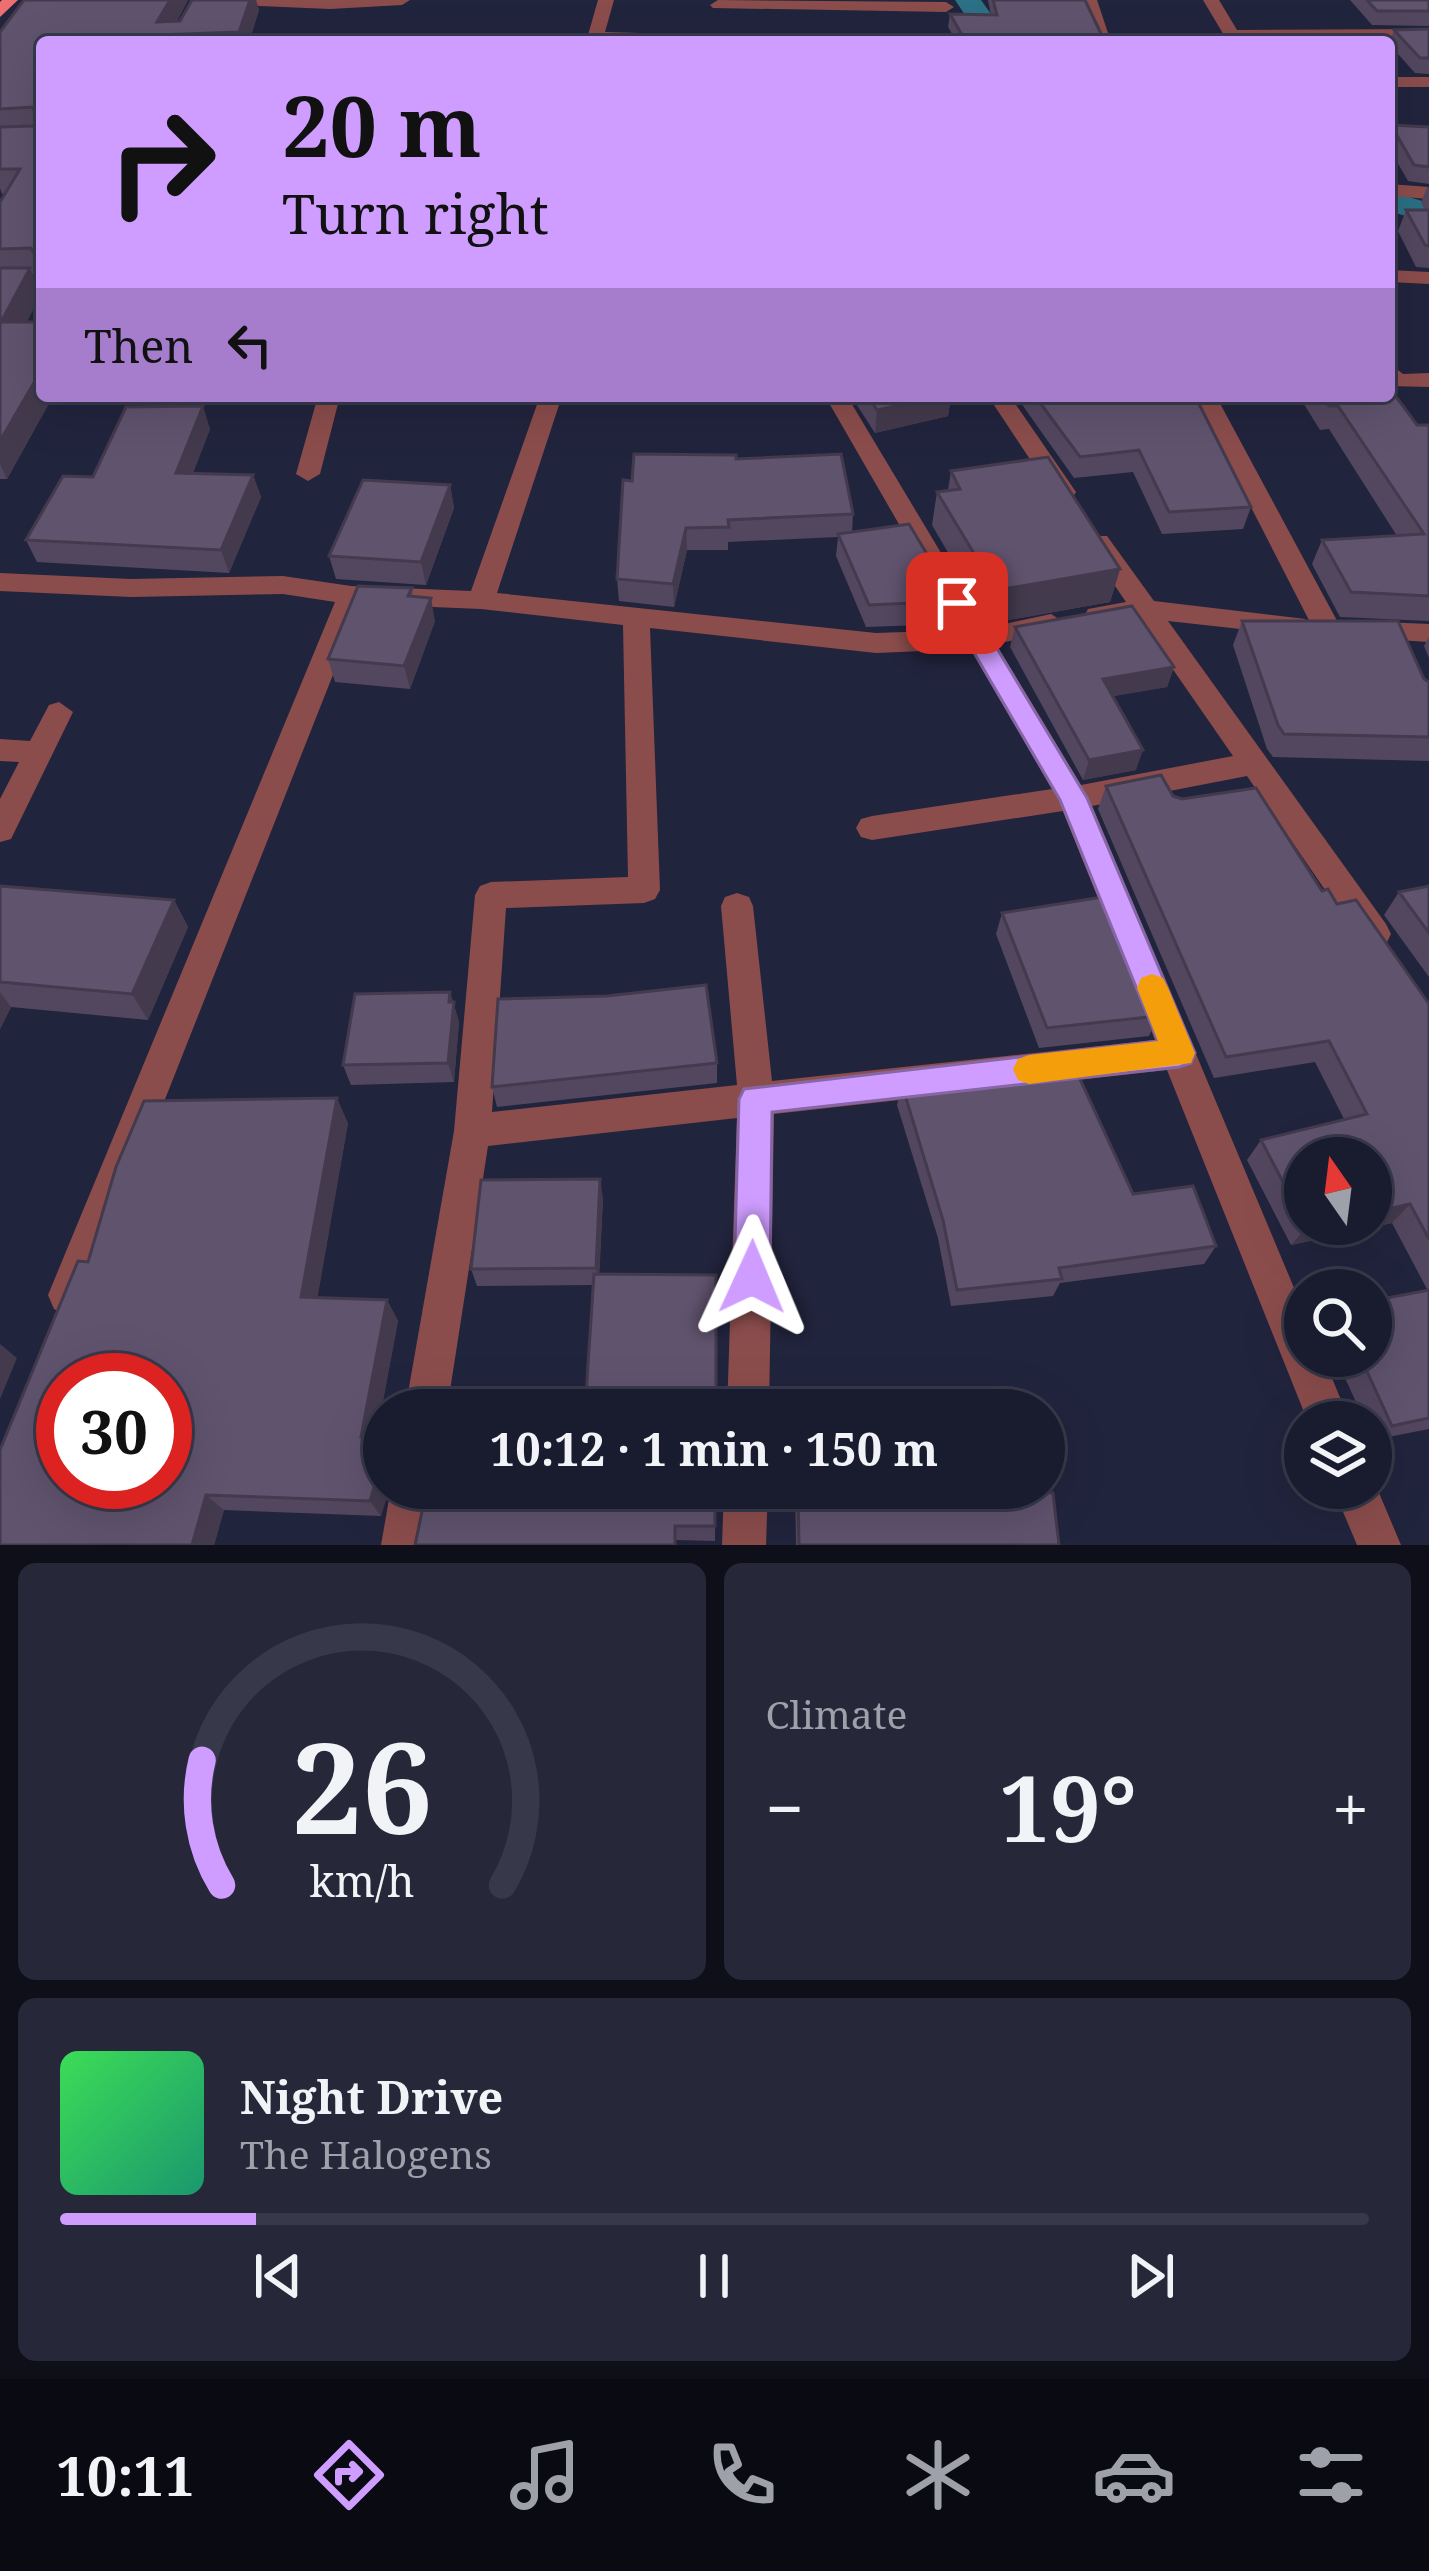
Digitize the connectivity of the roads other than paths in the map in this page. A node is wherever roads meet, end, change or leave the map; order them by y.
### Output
1 (10, 0) edge
2 (239, 0) edge
3 (254, 0) edge
4 (403, 0) edge
5 (606, 0) edge
6 (1090, 0) edge
7 (1211, 0) edge
8 (788, 3) edge
9 (718, 5) dead end
10 (946, 7) dead end
11 (0, 12) edge
12 (1429, 34) edge
13 (596, 36) edge
14 (780, 36) edge
15 (1101, 36) edge
16 (1233, 36) edge
17 (1332, 36) edge
18 (1395, 82) edge
19 (1429, 82) edge
20 (1395, 190) edge
21 (1429, 193) edge
22 (1395, 276) edge
23 (1429, 278) edge
24 (36, 284) edge
25 (0, 285) edge
26 (1395, 379) edge
27 (1429, 380) edge
28 (327, 402) edge
29 (549, 402) edge
30 (839, 402) edge
31 (1003, 402) edge
32 (1208, 402) edge
33 (308, 474) dead end
34 (0, 582) edge
35 (351, 595) junction
36 (481, 600) junction
37 (1144, 608) junction
38 (636, 620) junction
39 (1328, 630) junction
40 (1398, 630) junction
41 (1429, 633) edge
42 (978, 638) junction
43 (1414, 666) edge
44 (59, 712) dead end
45 (0, 750) edge
46 (38, 752) junction
47 (1256, 763) junction
48 (1073, 798) junction
49 (872, 827) dead end
50 (0, 830) edge
51 (737, 906) dead end
52 (1389, 956) edge
53 (1179, 1053) junction
54 (756, 1099) junction
55 (472, 1130) junction
56 (53, 1331) edge
57 (429, 1389) edge
58 (749, 1389) edge
59 (1320, 1401) edge
60 (410, 1509) edge
61 (745, 1509) edge
62 (1363, 1509) edge
63 (404, 1545) edge
64 (744, 1545) edge
65 (1378, 1545) edge

1 - 11 main road
2 - 3 street
3 - 4 street
5 - 13 street
6 - 15 street
7 - 16 street
8 - 9 street
8 - 10 street
8 - 14 street
12 - 17 street
18 - 19 street
20 - 21 street
22 - 23 street
24 - 25 street
26 - 27 street
28 - 33 street
29 - 36 street
30 - 42 street
31 - 37 street
32 - 39 street
34 - 35 street
35 - 36 street
35 - 56 street
36 - 38 street
37 - 39 street
37 - 42 street
37 - 47 street
38 - 42 street
38 - 55 street
39 - 40 street
40 - 41 street
40 - 43 street
42 - 48 street
44 - 46 street
45 - 46 street
46 - 50 street
47 - 48 street
47 - 52 street
48 - 49 street
48 - 53 street
51 - 54 street
53 - 54 street
53 - 59 street
54 - 55 street
54 - 58 street
55 - 57 street
60 - 63 street
61 - 64 street
62 - 65 street

